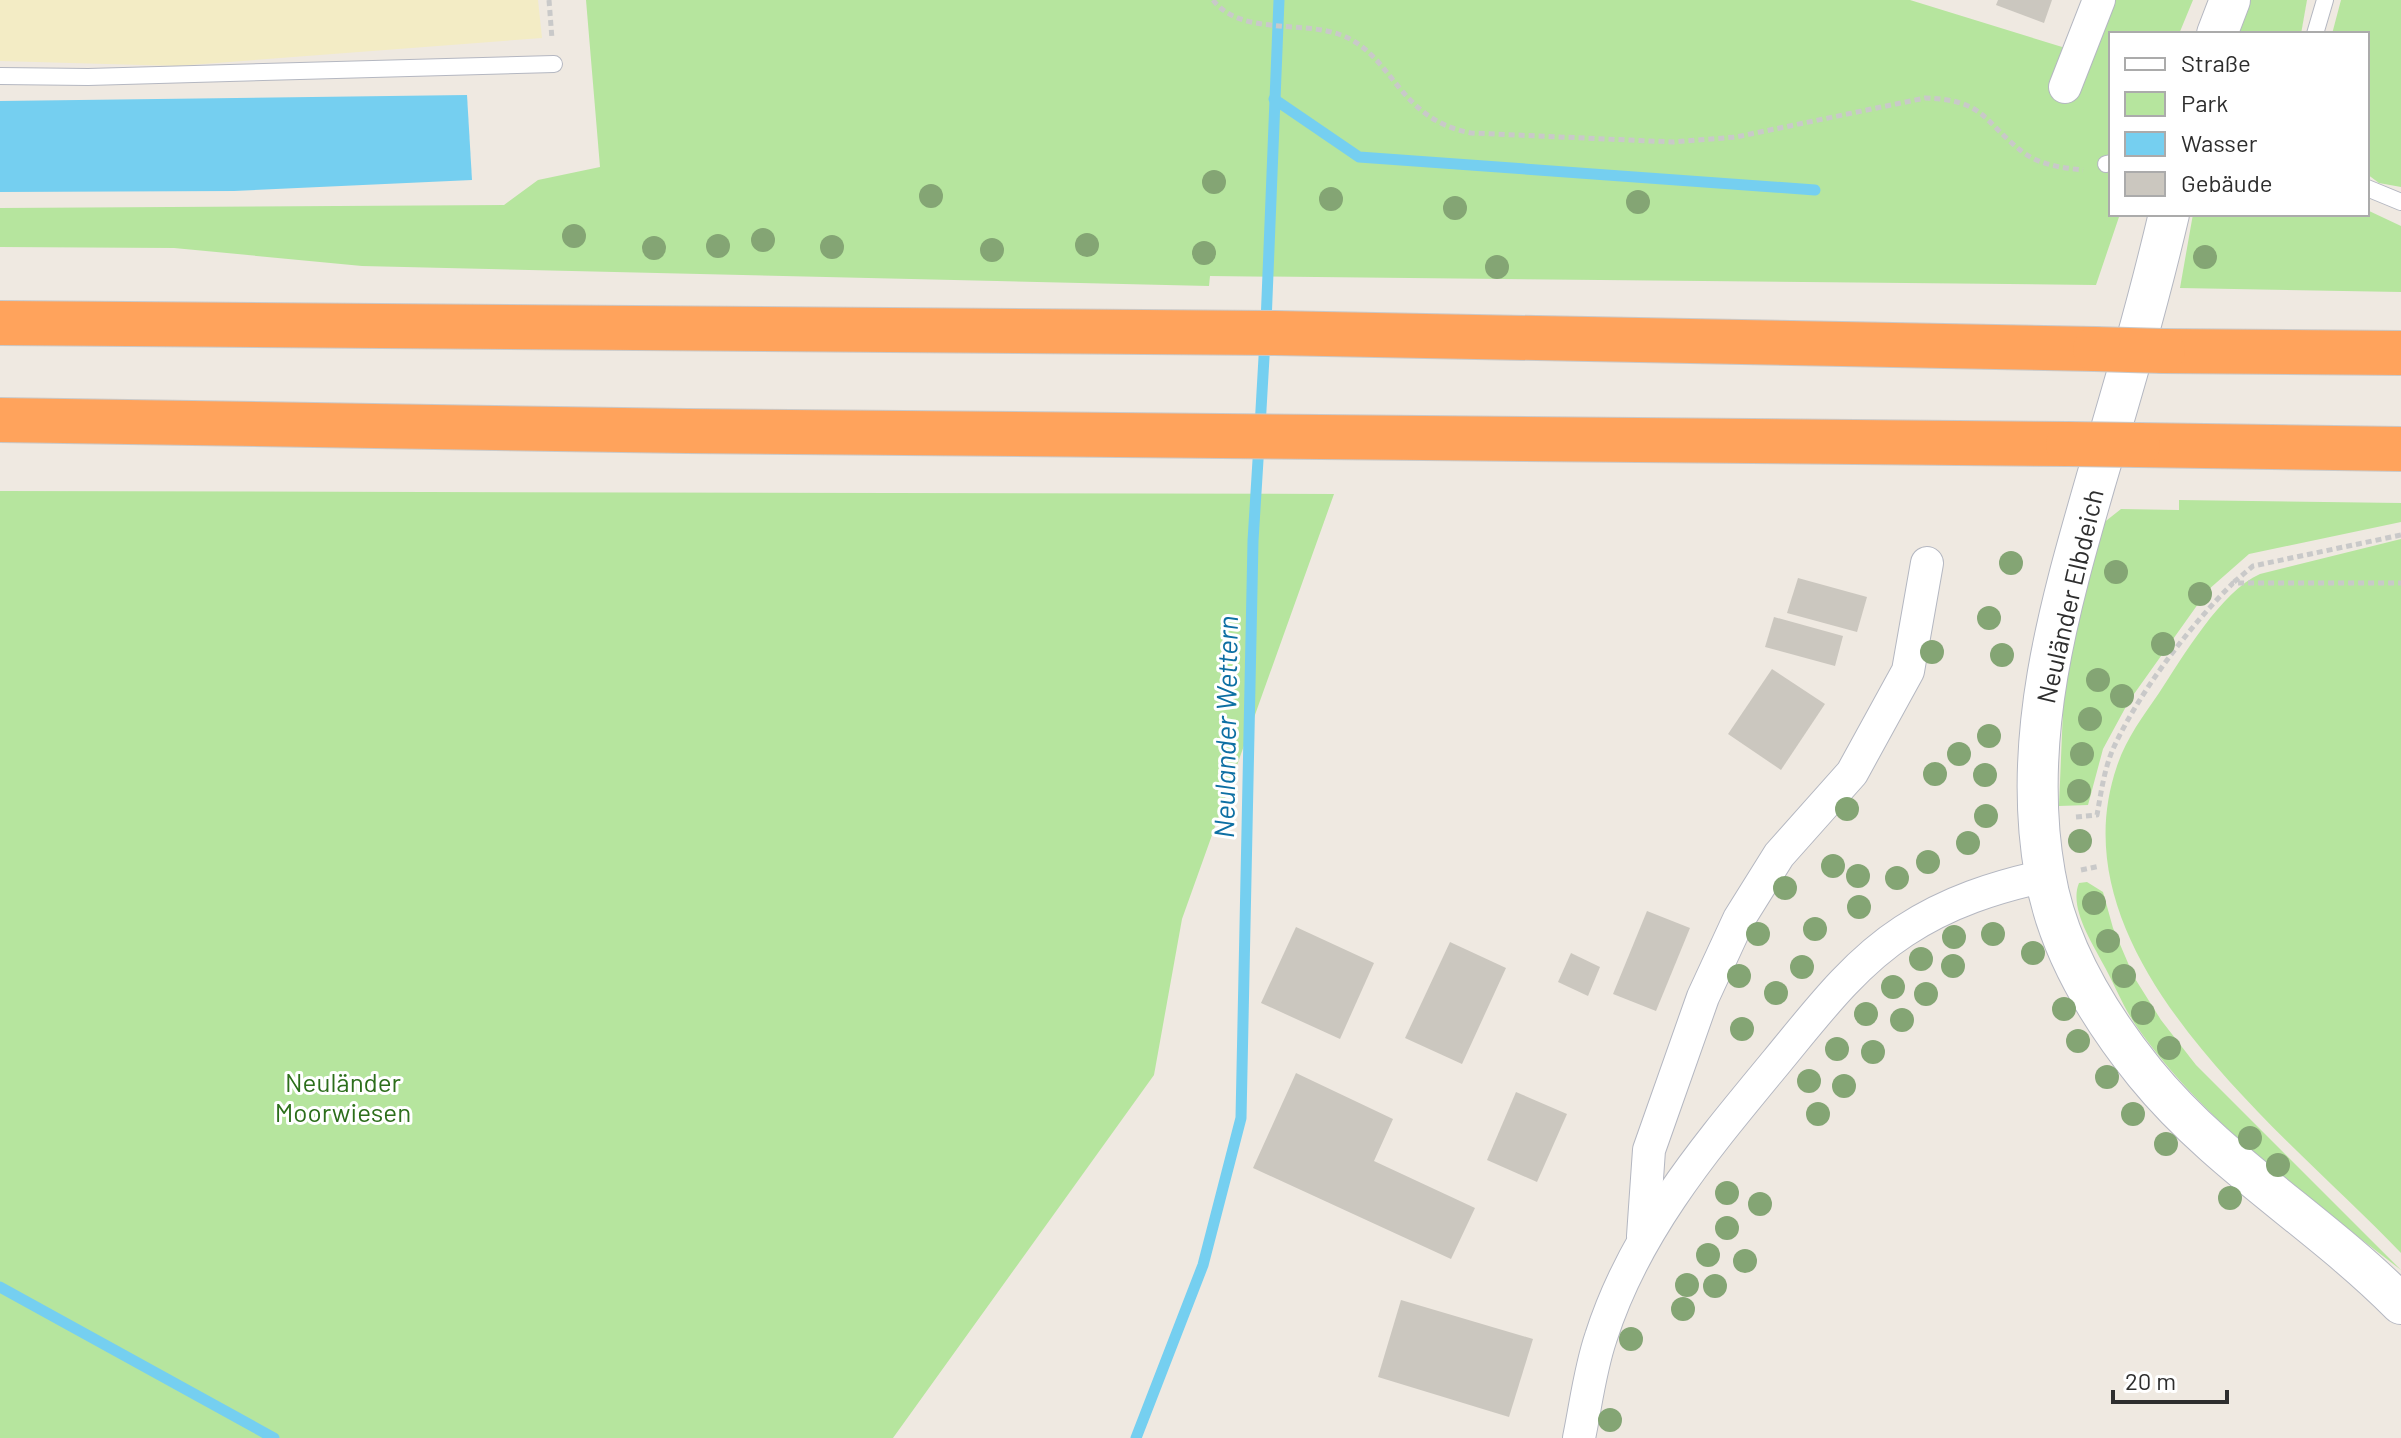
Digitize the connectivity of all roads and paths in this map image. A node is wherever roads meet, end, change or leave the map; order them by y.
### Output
1 (549, 0) edge
2 (1213, 0) edge
3 (2099, 0) edge
4 (2230, 0) edge
5 (2325, 0) edge
6 (2218, 32) edge
7 (2316, 32) edge
8 (554, 64) joint
9 (0, 76) edge
10 (2065, 87) dead end
11 (2108, 164) edge
12 (2369, 189) edge
13 (2401, 202) edge
14 (2169, 216) edge
15 (0, 323) edge
16 (2401, 353) edge
17 (0, 420) edge
18 (2401, 449) edge
19 (2401, 535) edge
20 (1927, 563) dead end
21 (2233, 583) junction
22 (2401, 583) edge
23 (2038, 818) junction
24 (2045, 876) junction
25 (1642, 1246) junction
26 (2401, 1304) edge
27 (1579, 1438) edge

1 - 8 path
2 - 11 path
3 - 10 street
4 - 6 street
5 - 7 lane
8 - 9 lane
12 - 13 lane
14 - 23 street, Neuländer Elbdeich
15 - 16 highway, bridge
17 - 18 highway, bridge
19 - 21 path
20 - 25 street
21 - 22 path
21 - 23 path
23 - 24 street, Neuländer Elbdeich
24 - 25 street
24 - 26 street, Neuländer Elbdeich
25 - 27 street

